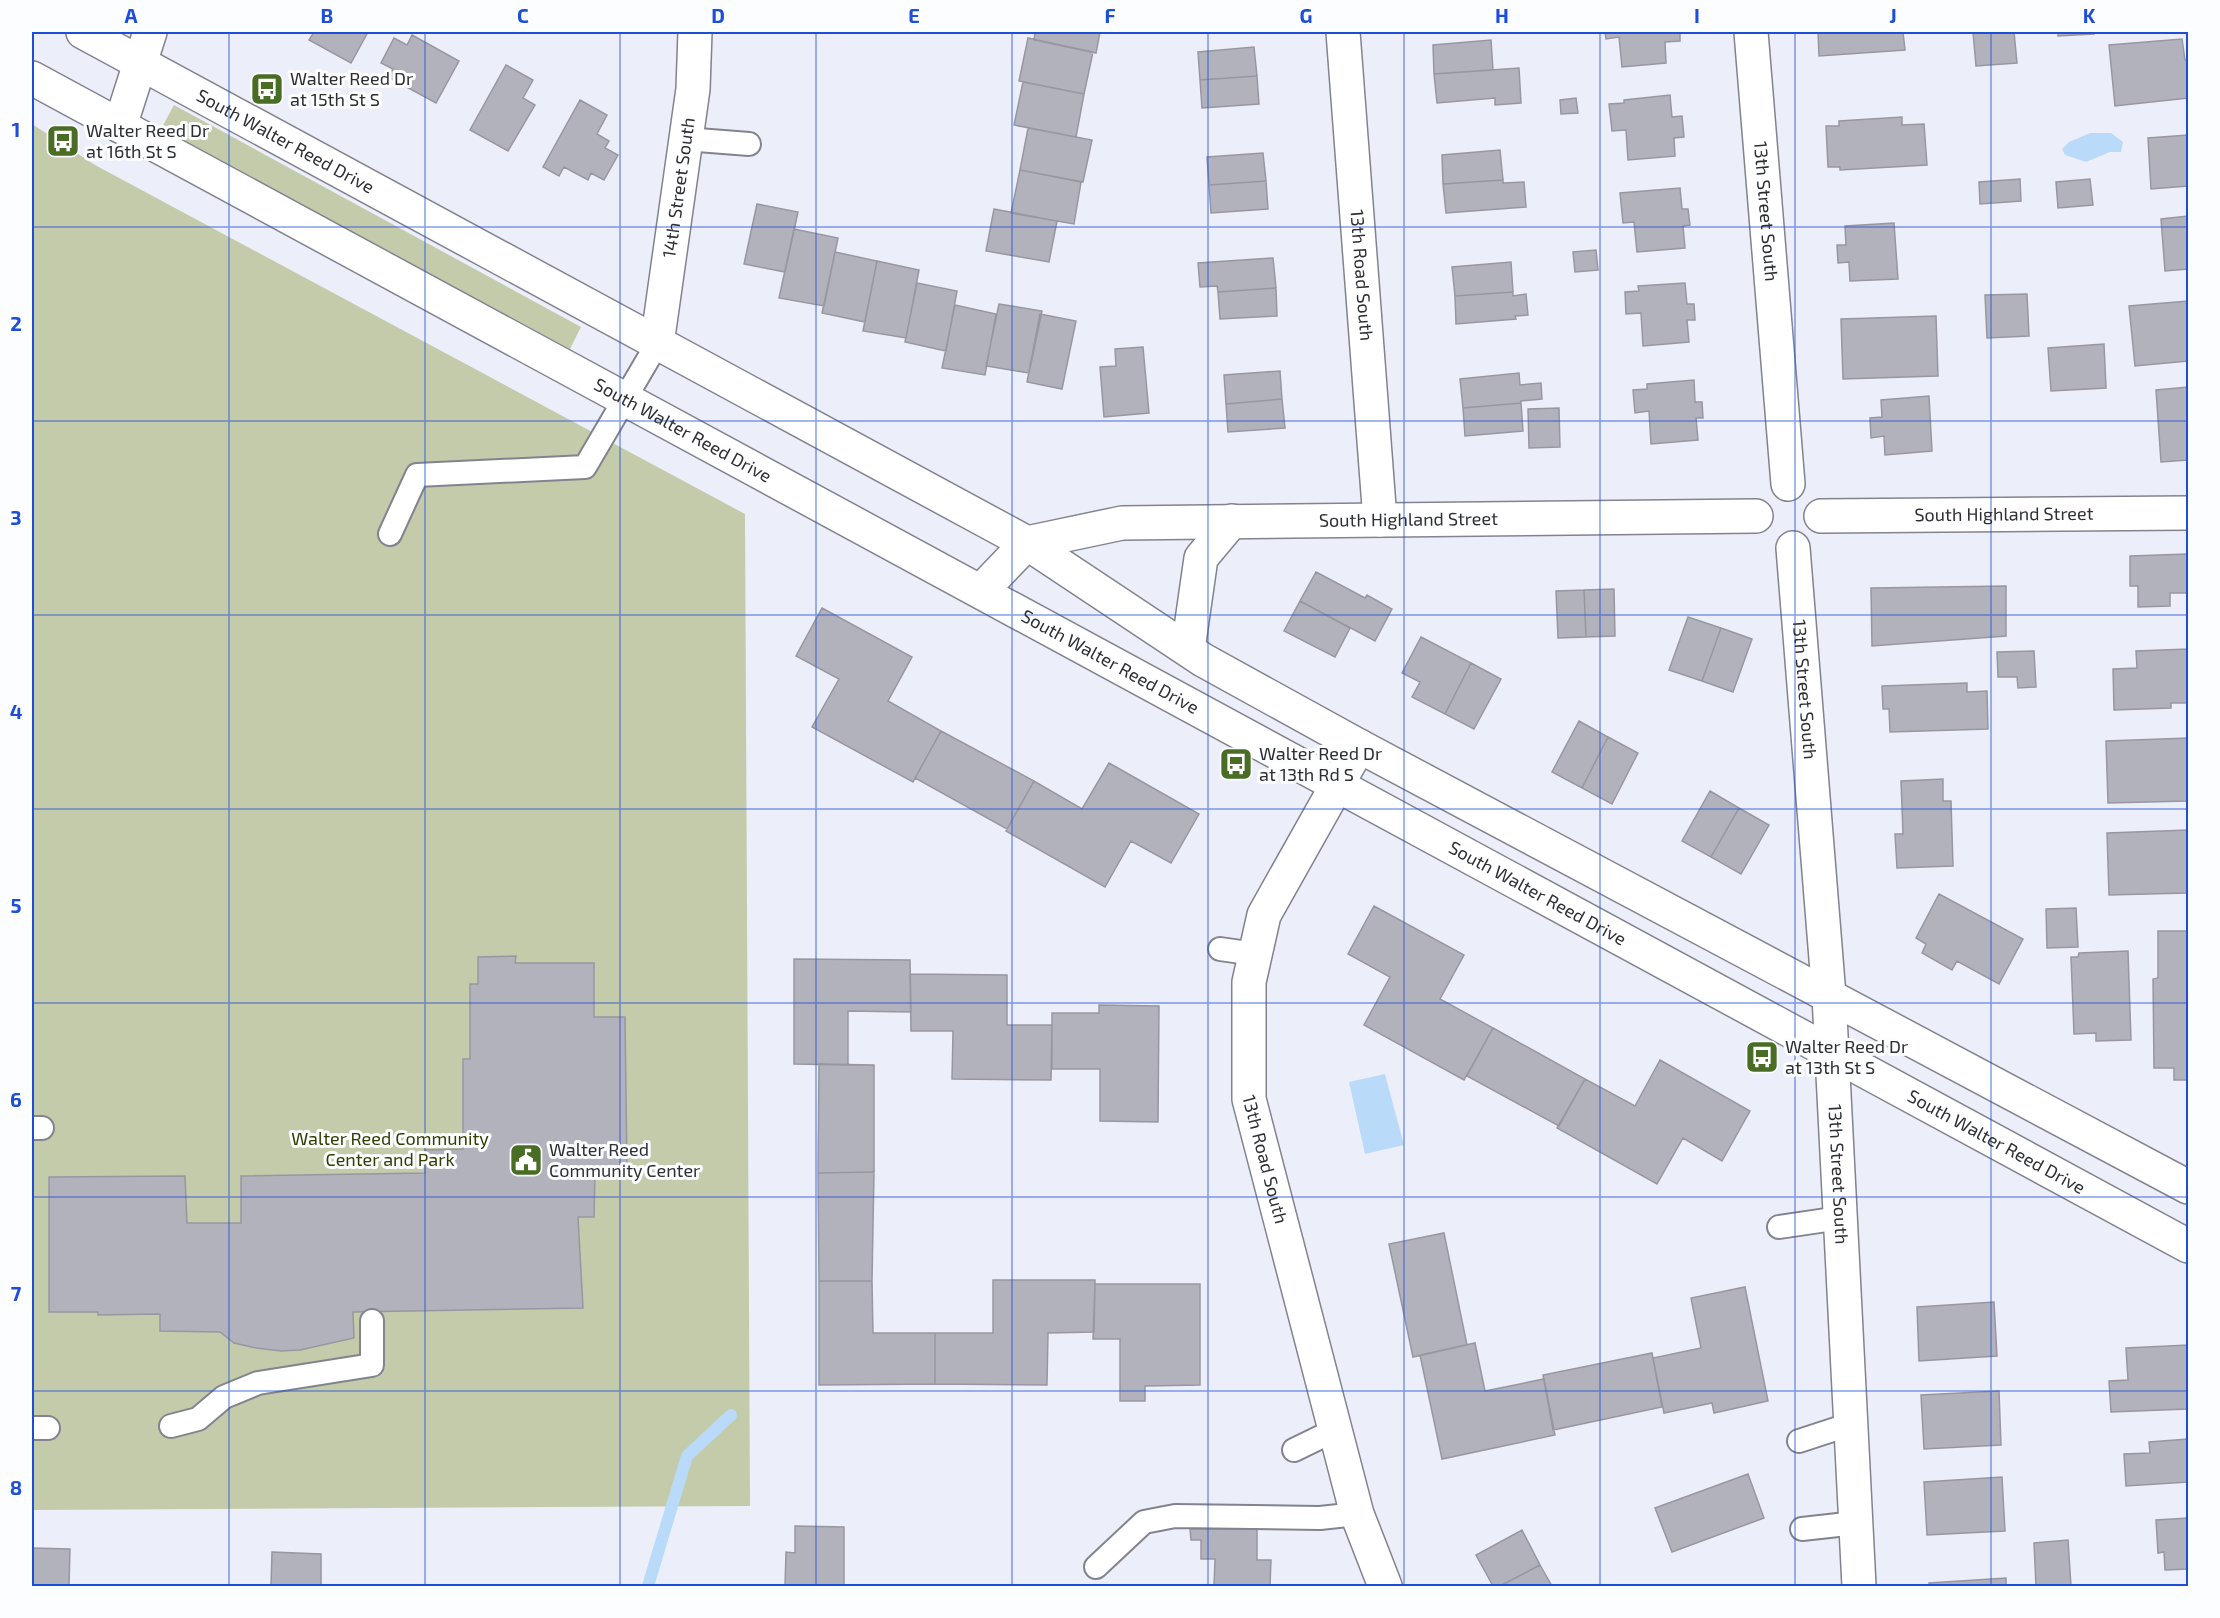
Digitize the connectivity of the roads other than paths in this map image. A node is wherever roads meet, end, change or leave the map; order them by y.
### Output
1 (83, 32) edge
2 (150, 32) edge
3 (695, 32) edge
4 (1343, 32) edge
5 (1751, 32) edge
6 (140, 62) junction
7 (32, 78) edge
8 (120, 126) junction
9 (685, 139) junction
10 (749, 144) dead end
11 (657, 344) junction
12 (625, 399) junction
13 (1788, 484) junction
14 (2188, 513) edge
15 (1755, 516) junction
16 (1821, 516) junction
17 (1380, 520) junction
18 (1232, 521) junction
19 (390, 534) dead end
20 (1027, 543) junction
21 (1793, 548) junction
22 (981, 591) junction
23 (1188, 649) junction
24 (1359, 746) junction
25 (1338, 784) junction
26 (1220, 949) dead end
27 (1255, 954) junction
28 (1829, 996) junction
29 (1832, 1052) junction
30 (2188, 1187) edge
31 (1840, 1218) junction
32 (1779, 1227) dead end
33 (2188, 1246) edge
34 (372, 1321) dead end
35 (1851, 1424) junction
36 (171, 1426) dead end
37 (1335, 1431) junction
38 (1799, 1441) dead end
39 (1294, 1450) dead end
40 (1357, 1514) junction
41 (1856, 1523) junction
42 (1802, 1529) dead end
43 (1096, 1567) dead end
44 (1385, 1587) edge
45 (1859, 1587) edge

1 - 6 street, South Walter Reed Drive
2 - 6 street
3 - 9 street, 14th Street South
4 - 17 street, 13th Road South
5 - 13 street, 13th Street South
6 - 8 street
6 - 11 street, South Walter Reed Drive
7 - 8 street, South Walter Reed Drive
8 - 12 street, South Walter Reed Drive
9 - 10 lane
9 - 11 street, 14th Street South
11 - 12 lane
11 - 20 street, South Walter Reed Drive
12 - 19 lane
12 - 22 street, South Walter Reed Drive
13 - 15 street
13 - 16 street
14 - 16 street, South Highland Street
15 - 17 street, South Highland Street
15 - 21 street
16 - 21 street
17 - 18 street, South Highland Street
18 - 20 street, South Highland Street
18 - 23 street
20 - 22 street
20 - 23 street, South Walter Reed Drive
21 - 28 street, 13th Street South
22 - 25 street, South Walter Reed Drive
23 - 24 street, South Walter Reed Drive
24 - 25 street, 13th Road South
24 - 28 street, South Walter Reed Drive
25 - 27 street, 13th Road South
25 - 29 street, South Walter Reed Drive
26 - 27 lane
27 - 37 street, 13th Road South
28 - 29 street, 13th Street South
28 - 30 street, South Walter Reed Drive
29 - 31 street, 13th Street South
29 - 33 street, South Walter Reed Drive
31 - 32 lane
31 - 35 street, 13th Street South
34 - 36 lane
35 - 38 lane
35 - 41 street, 13th Street South
37 - 39 lane
37 - 40 street, 13th Road South
40 - 43 lane
40 - 44 street, 13th Road South
41 - 42 lane
41 - 45 street, 13th Street South

